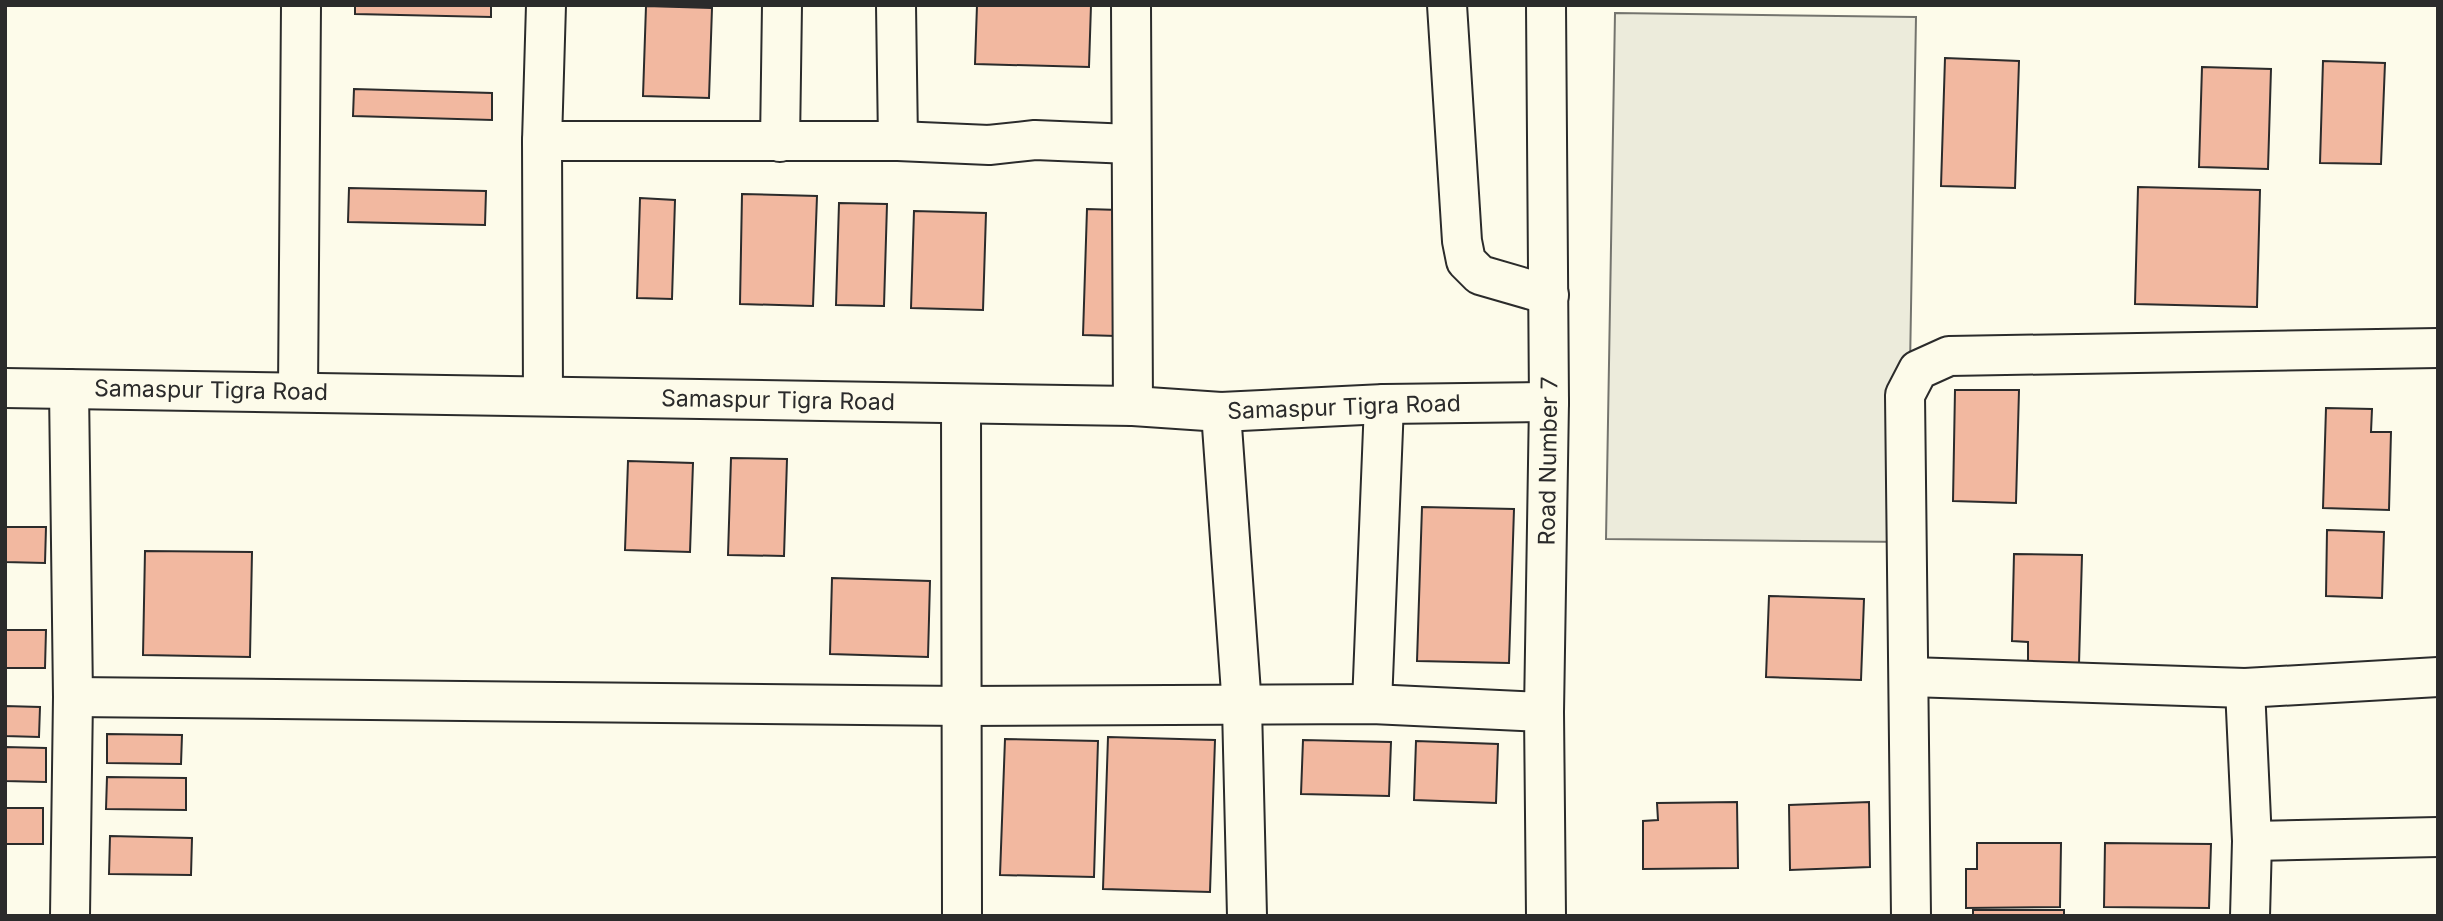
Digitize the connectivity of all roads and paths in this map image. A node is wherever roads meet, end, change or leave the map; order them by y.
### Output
1 (301, 5) edge
2 (546, 5) edge
3 (782, 5) edge
4 (896, 5) edge
5 (1131, 5) edge
6 (1447, 5) edge
7 (1546, 5) edge
8 (542, 141) junction
9 (898, 141) junction
10 (780, 142) junction
11 (1131, 144) junction
12 (1549, 296) junction
13 (2438, 348) edge
14 (5, 388) edge
15 (69, 388) junction
16 (298, 391) junction
17 (543, 395) junction
18 (1549, 402) junction
19 (961, 404) junction
20 (1384, 404) junction
21 (1133, 406) junction
22 (1221, 412) junction
23 (1910, 677) junction
24 (2438, 677) edge
25 (2245, 688) junction
26 (73, 697) junction
27 (1372, 704) junction
28 (962, 706) junction
29 (1242, 706) junction
30 (1544, 712) junction
31 (2438, 837) edge
32 (2252, 841) junction
33 (70, 916) edge
34 (962, 916) edge
35 (1247, 916) edge
36 (1546, 916) edge
37 (1911, 916) edge
38 (2250, 916) edge

1 - 16 street
2 - 8 street
3 - 10 street
4 - 9 street
5 - 11 street
6 - 12 street
7 - 12 street, Road Number 7
8 - 10 street
8 - 17 street
9 - 10 street
9 - 11 street
11 - 21 street
12 - 18 street, Road Number 7
13 - 23 street
14 - 15 street, Samaspur Tigra Road
15 - 16 street, Samaspur Tigra Road
15 - 26 street
16 - 17 street, Samaspur Tigra Road
17 - 19 street, Samaspur Tigra Road
18 - 20 street, Samaspur Tigra Road
18 - 30 street, Road Number 7
19 - 21 street, Samaspur Tigra Road
19 - 28 street
20 - 22 street, Samaspur Tigra Road
20 - 27 street
21 - 22 street, Samaspur Tigra Road
22 - 29 street
23 - 25 street
23 - 37 street
24 - 25 street
25 - 32 street
26 - 28 street
26 - 33 street
27 - 29 street
27 - 30 street
28 - 29 street
28 - 34 street
29 - 35 street
30 - 36 street, Road Number 7
31 - 32 street
32 - 38 street

